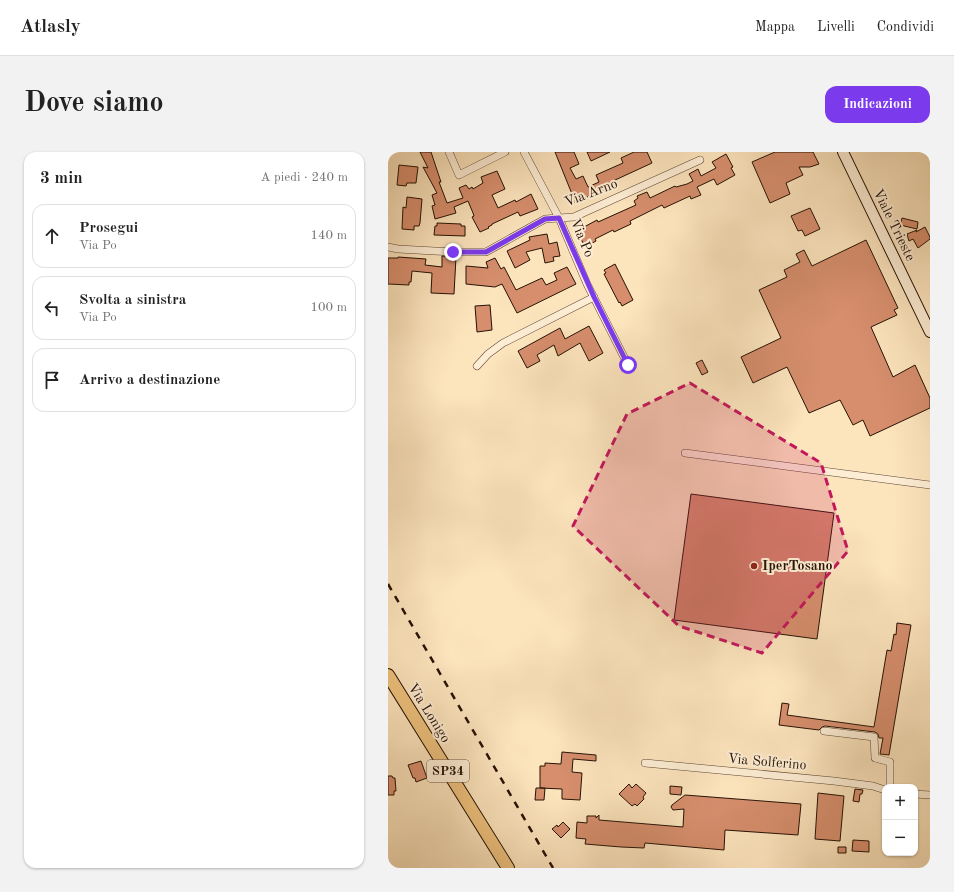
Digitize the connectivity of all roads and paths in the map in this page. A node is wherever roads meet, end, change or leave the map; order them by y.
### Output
1 (449, 152) edge
2 (505, 152) edge
3 (524, 152) edge
4 (843, 152) edge
5 (700, 160) dead end
6 (559, 218) junction
7 (388, 247) edge
8 (594, 297) junction
9 (930, 332) edge
10 (628, 365) dead end
11 (476, 366) dead end
12 (685, 454) dead end
13 (930, 485) edge
14 (388, 675) edge
15 (824, 731) dead end
16 (645, 763) dead end
17 (890, 784) edge
18 (882, 789) edge
19 (918, 794) edge
20 (930, 795) edge
21 (508, 868) edge

1 - 2 street
3 - 6 street, Via Arno
4 - 9 main road, Viale Trieste
5 - 6 street, Via Arno
6 - 7 street, Via Po
6 - 8 street, Via Po
8 - 10 street, Via Po
8 - 11 street
12 - 13 street
14 - 21 main road, Via Lonigo / SP34
15 - 17 street
16 - 18 street, Via Solferino
19 - 20 street

